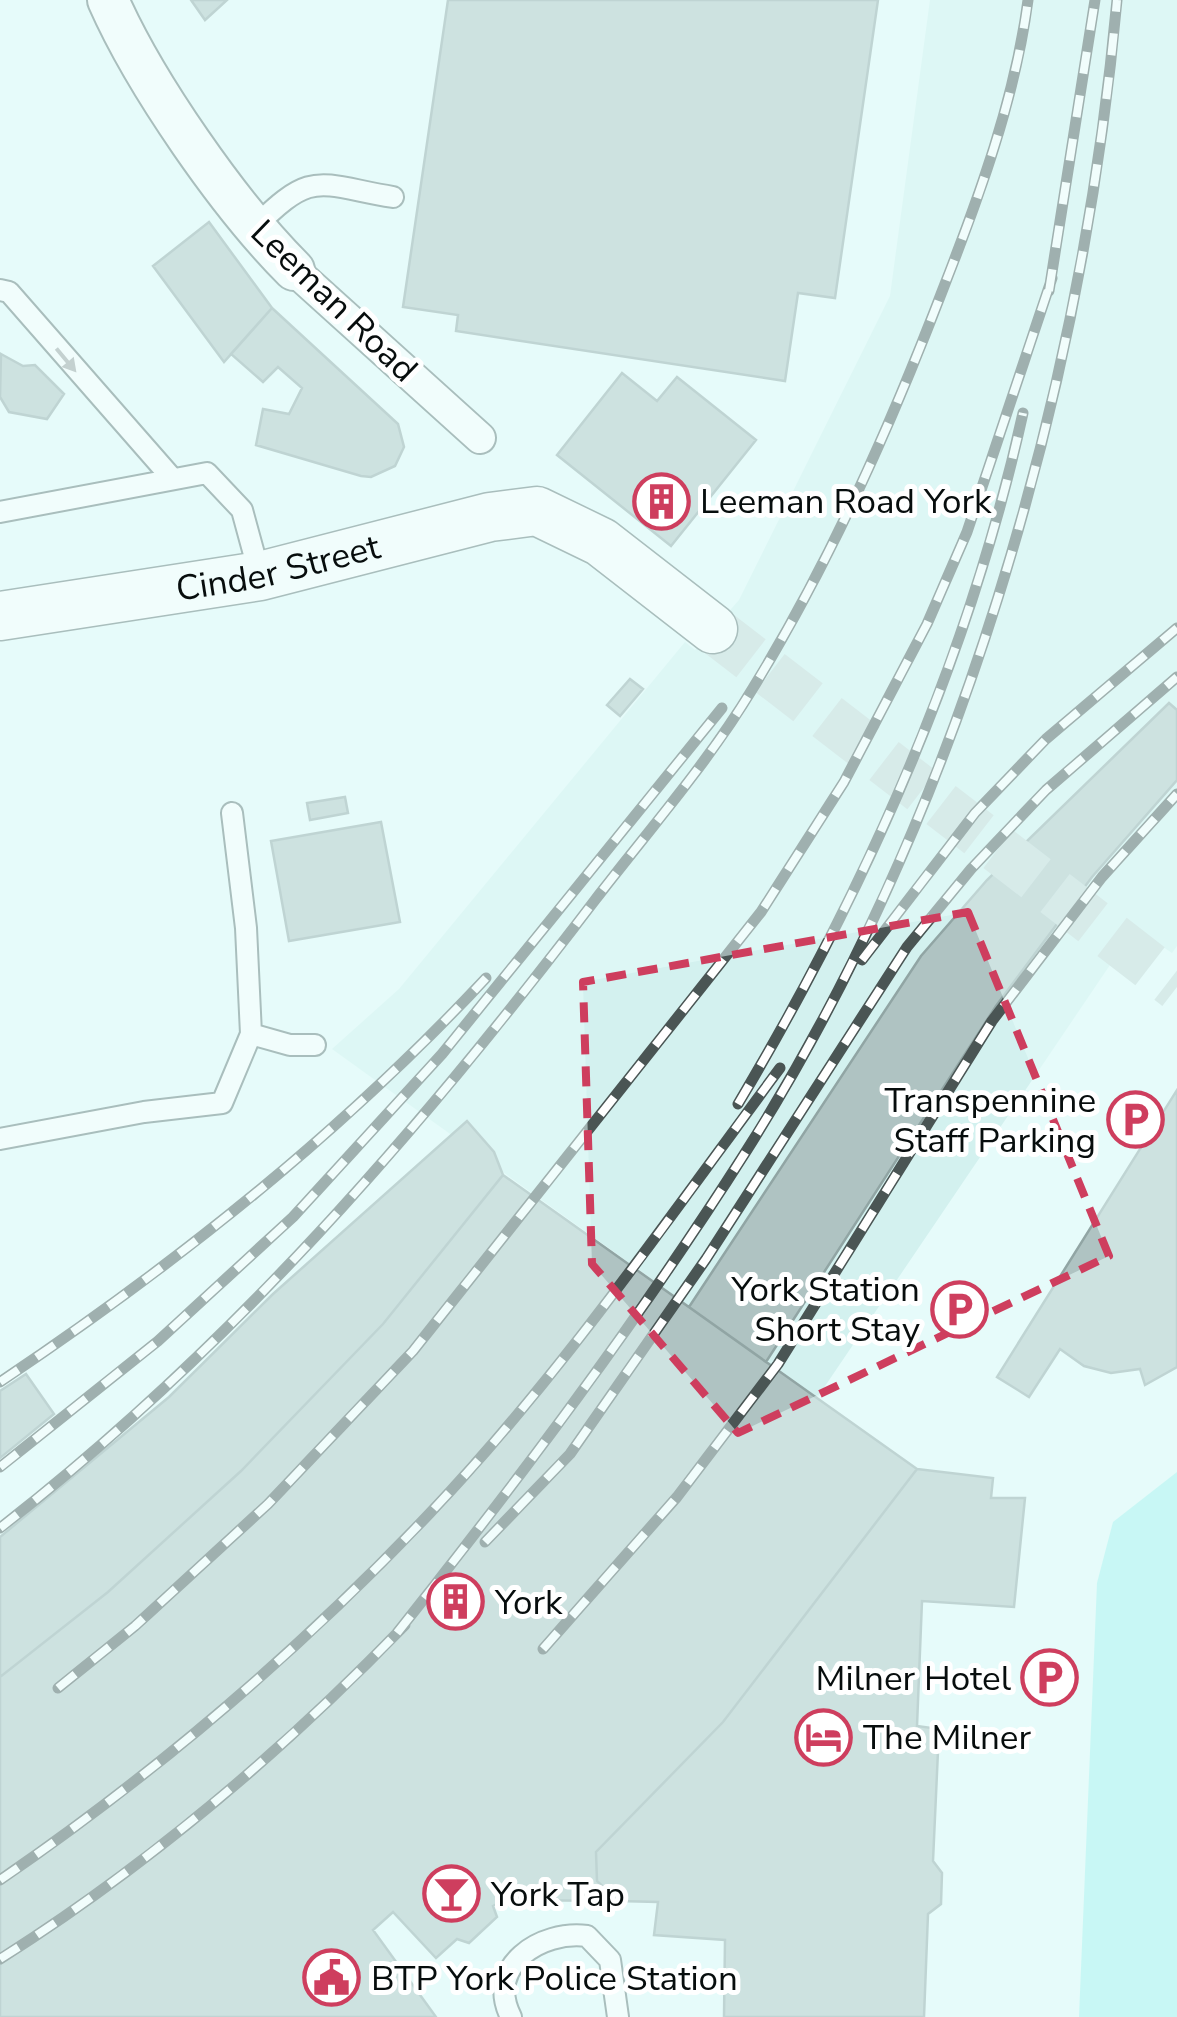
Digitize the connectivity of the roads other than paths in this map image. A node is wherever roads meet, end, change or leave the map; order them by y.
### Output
1 (108, 0) edge
2 (393, 197) dead end
3 (254, 228) junction
4 (294, 270) joint
5 (0, 290) edge
6 (480, 438) dead end
7 (170, 477) junction
8 (0, 512) edge
9 (260, 576) junction
10 (0, 616) edge
11 (713, 629) tunnel mouth
12 (232, 813) dead end
13 (250, 1034) junction
14 (314, 1046) dead end
15 (0, 1139) edge
16 (511, 2017) edge
17 (618, 2017) edge

1 - 3 street, Leeman Road
2 - 3 lane
3 - 4 street, Leeman Road
4 - 6 street, Leeman Road
5 -> 7 lane
7 - 8 lane
7 - 9 lane
9 - 10 street, Cinder Street
9 - 11 street, Cinder Street
12 - 13 lane
13 - 14 lane
13 - 15 lane
16 - 17 lane

